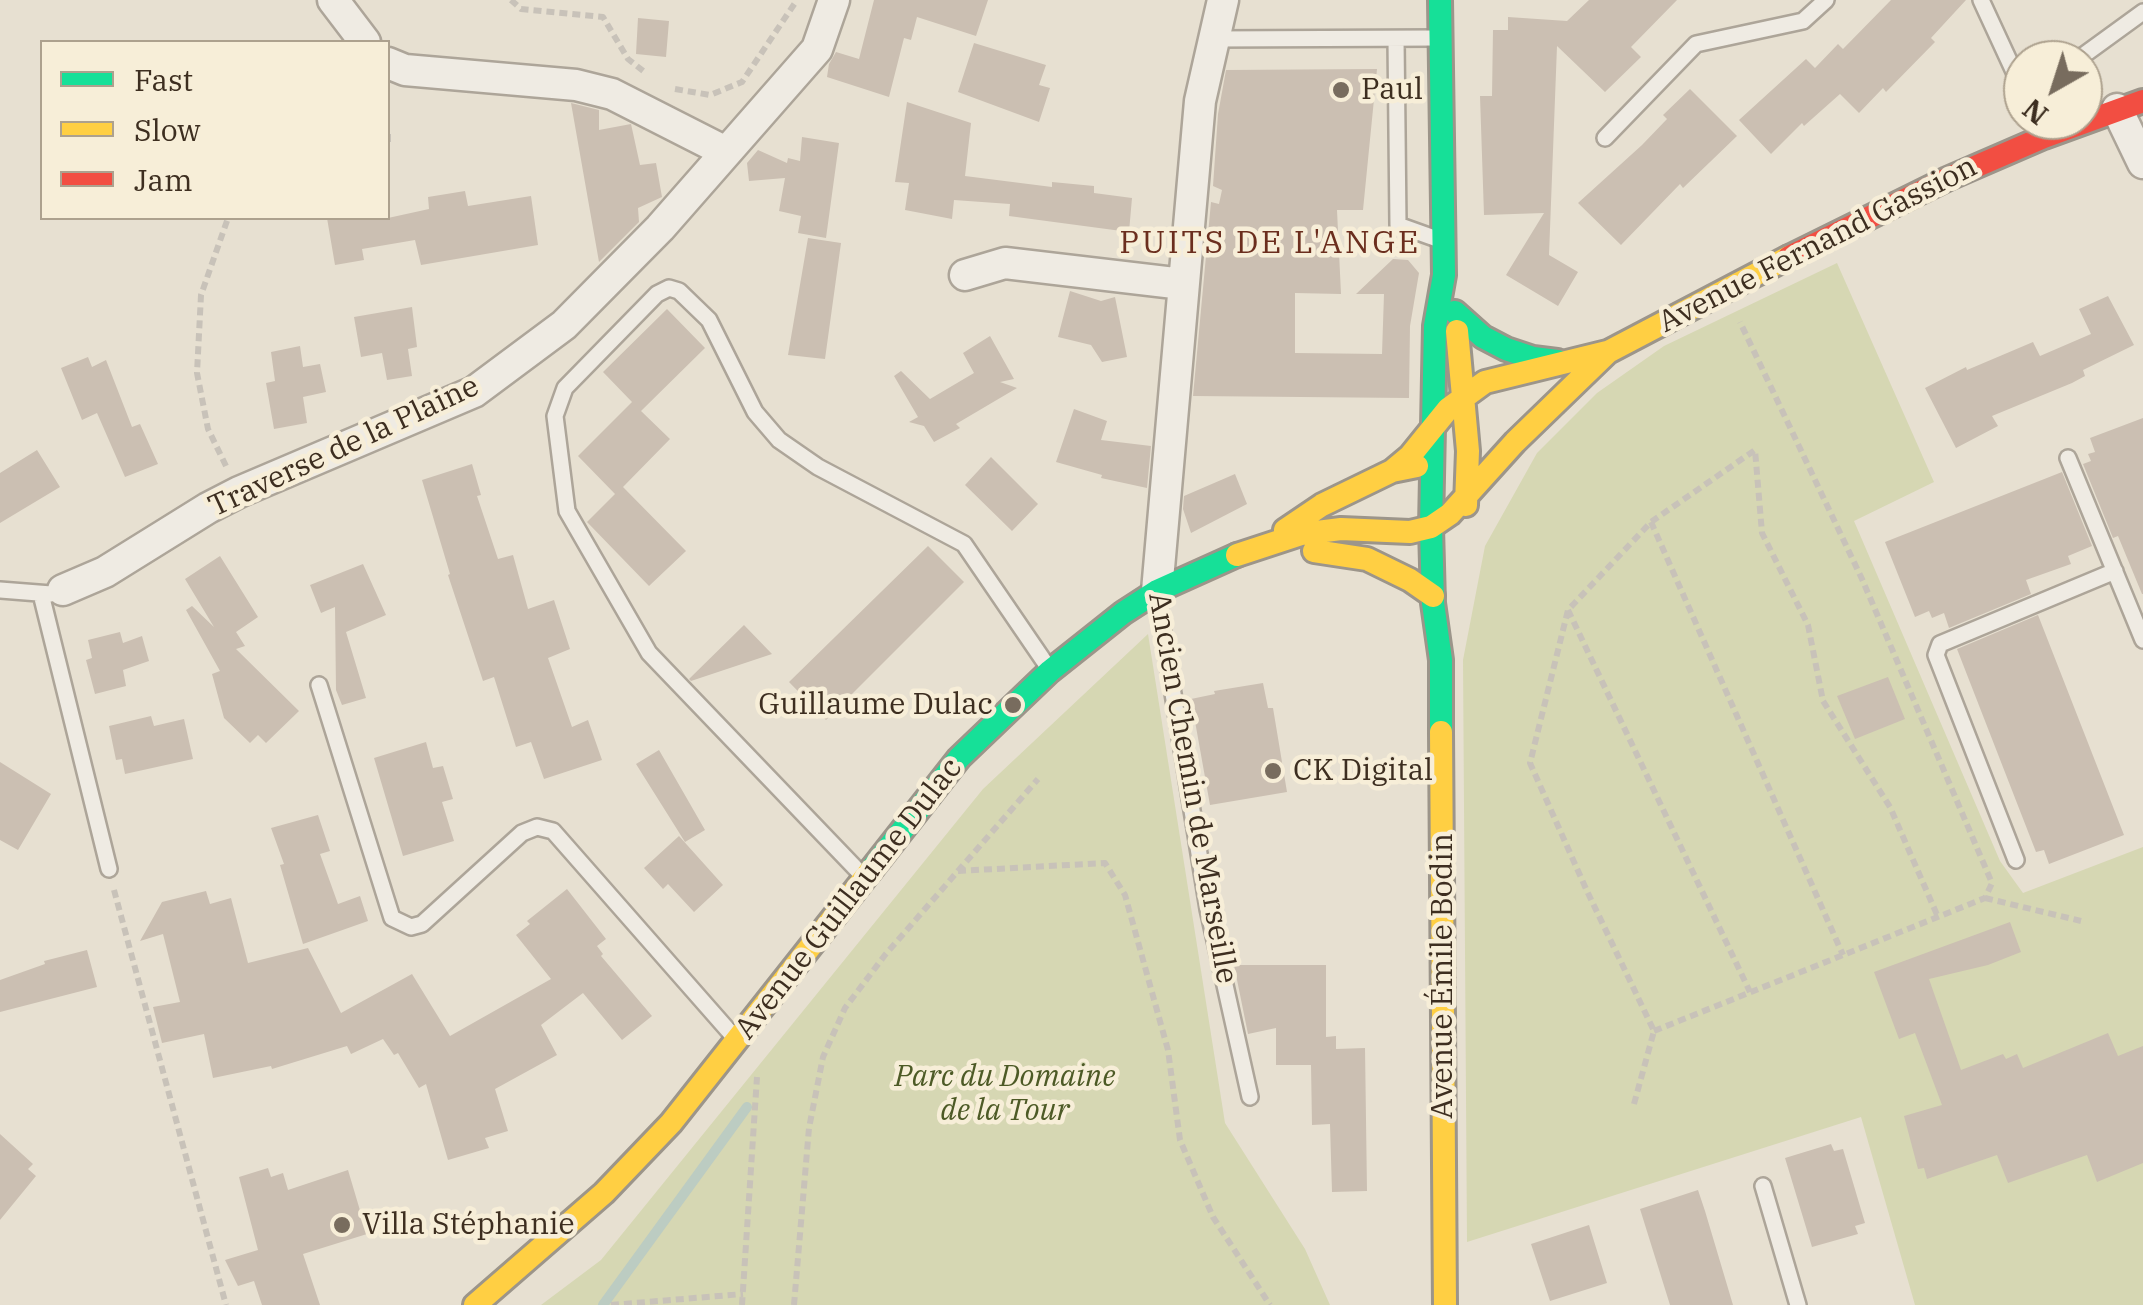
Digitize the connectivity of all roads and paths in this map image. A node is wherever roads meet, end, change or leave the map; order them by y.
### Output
1 (333, 0) edge
2 (511, 0) edge
3 (797, 0) edge
4 (834, 0) edge
5 (1223, 0) edge
6 (1440, 0) edge
7 (1826, 0) edge
8 (1981, 0) edge
9 (2143, 12) edge
10 (1440, 38) junction
11 (1214, 39) junction
12 (1396, 39) junction
13 (364, 40) edge
14 (2103, 41) edge
15 (2003, 48) edge
16 (390, 65) edge
17 (651, 78) dead end
18 (663, 87) dead end
19 (2130, 105) edge
20 (2103, 112) edge
21 (1605, 138) dead end
22 (2018, 140) edge
23 (726, 152) junction
24 (2143, 163) edge
25 (227, 220) edge
26 (1442, 241) junction
27 (966, 275) dead end
28 (1444, 275) junction
29 (1182, 284) junction
30 (1724, 290) junction
31 (1456, 312) junction
32 (1608, 352) junction
33 (1562, 362) junction
34 (1464, 395) junction
35 (1433, 427) junction
36 (1514, 442) junction
37 (1468, 451) junction
38 (2068, 458) dead end
39 (1433, 468) junction
40 (1392, 471) junction
41 (239, 492) junction
42 (1468, 496) junction
43 (1651, 522) junction
44 (1431, 527) junction
45 (1463, 527) dead end
46 (1264, 545) junction
47 (2115, 571) junction
48 (0, 590) edge
49 (1156, 591) junction
50 (52, 592) junction
51 (1444, 592) junction
52 (1568, 610) junction
53 (2143, 640) edge
54 (1050, 671) junction
55 (319, 684) dead end
56 (1038, 779) dead end
57 (2016, 860) dead end
58 (109, 869) joint
59 (958, 871) junction
60 (863, 876) junction
61 (1985, 898) junction
62 (1938, 917) junction
63 (2081, 920) dead end
64 (1843, 955) junction
65 (1750, 992) junction
66 (1654, 1031) junction
67 (737, 1040) junction
68 (758, 1062) dead end
69 (1250, 1097) dead end
70 (1634, 1104) dead end
71 (1763, 1186) dead end
72 (743, 1294) junction
73 (620, 1304) edge
74 (226, 1305) edge
75 (476, 1305) edge
76 (611, 1305) edge
77 (742, 1305) edge
78 (794, 1305) edge
79 (1270, 1305) edge
80 (1446, 1305) edge
81 (1798, 1305) edge

1 - 13 street
2 - 17 path
3 - 18 path
4 - 23 street, Traverse de la Plaine
5 - 11 street, Ancien Chemin de Marseille
6 - 10 main road
7 - 21 lane
8 - 15 lane
9 - 14 lane
10 - 12 lane
10 - 26 main road
11 - 12 lane
11 - 29 street, Ancien Chemin de Marseille
12 - 26 lane
16 - 23 street
19 - 20 main road, Avenue Fernand Gassion
19 - 24 street
22 - 30 main road, Avenue Fernand Gassion
23 - 41 street, Traverse de la Plaine
25 - 41 path
26 - 28 main road
27 - 29 street
28 - 31 main road
28 - 35 main road, Avenue Émile Bodin
29 - 49 street, Ancien Chemin de Marseille
30 - 32 main road, Avenue Fernand Gassion
30 - 61 path
31 - 33 main road, Avenue Fernand Gassion
31 - 34 main road
32 - 33 main road, Avenue Fernand Gassion
32 - 36 main road, Avenue Fernand Gassion
33 - 34 main road, Avenue Fernand Gassion
34 - 35 main road, Avenue Fernand Gassion
34 - 37 main road
35 - 37 main road
35 - 39 main road, Avenue Émile Bodin
35 - 40 main road, Avenue Guillaume Dulac
36 - 37 main road
36 - 42 main road, Avenue Fernand Gassion
37 - 42 main road
38 - 47 lane
39 - 40 main road, Avenue Guillaume Dulac
39 - 42 main road
39 - 44 main road, Avenue Émile Bodin
40 - 46 main road, Avenue Guillaume Dulac
41 - 50 street, Traverse de la Plaine
42 - 44 main road
42 - 45 main road
43 - 52 path
43 - 62 path
43 - 64 path
44 - 46 main road, Avenue Guillaume Dulac
44 - 51 main road, Avenue Émile Bodin
46 - 49 main road, Avenue Guillaume Dulac
46 - 51 main road
47 - 53 lane
47 - 57 lane
48 - 50 lane, Traverse de la Plaine
49 - 54 main road, Avenue Guillaume Dulac
49 - 69 lane, Ancien Chemin de Marseille
50 - 58 lane
51 - 80 main road, Avenue Émile Bodin
52 - 65 path
52 - 66 path
54 - 60 main road, Avenue Guillaume Dulac
54 - 60 lane
55 - 67 lane
56 - 59 path
58 - 74 path
59 - 78 path
59 - 79 path
60 - 67 main road, Avenue Guillaume Dulac
61 - 62 path
61 - 63 path
62 - 64 path
64 - 65 path
65 - 66 path
66 - 70 path
67 - 75 main road, Avenue Guillaume Dulac
68 - 72 path
71 - 81 lane
72 - 73 path
72 - 77 path
73 - 76 path

